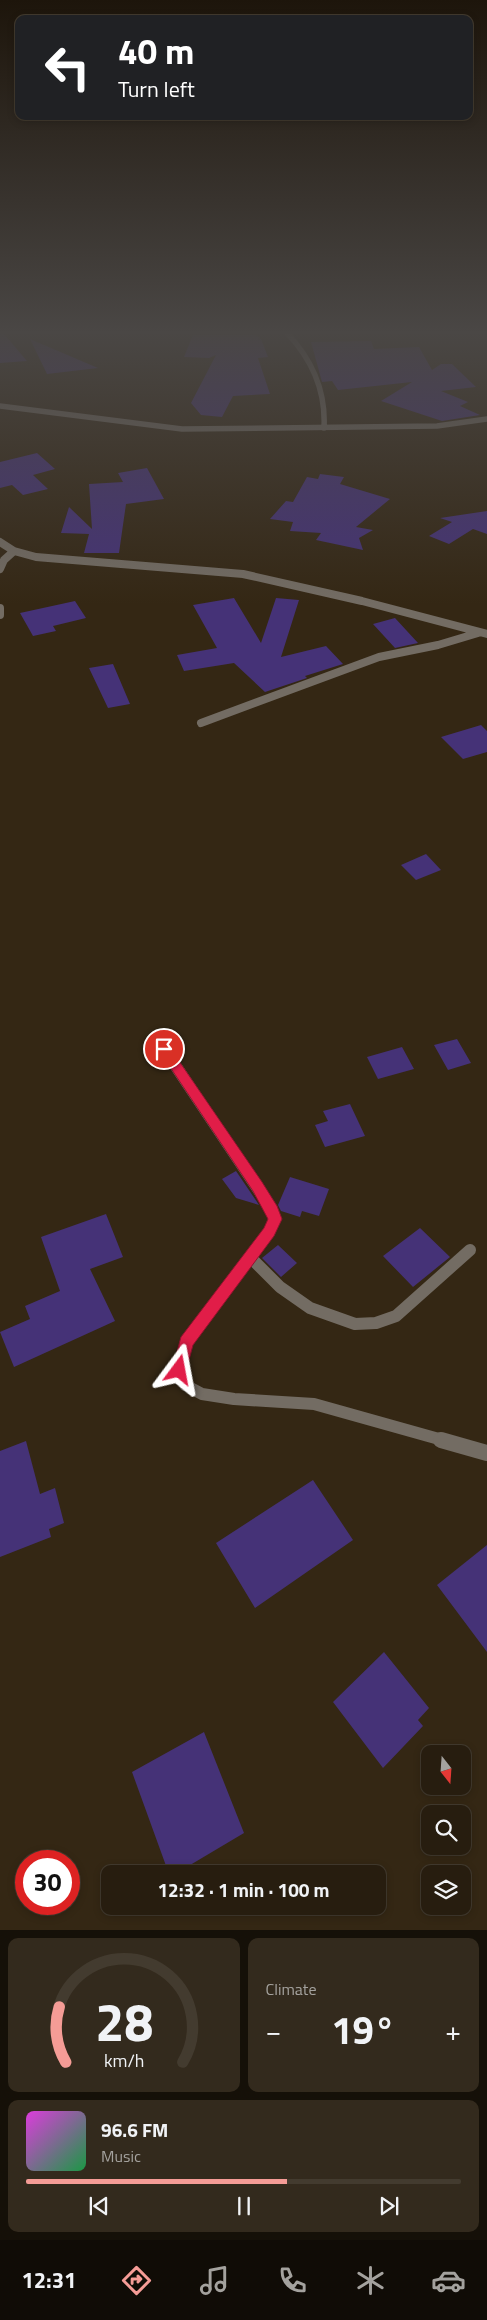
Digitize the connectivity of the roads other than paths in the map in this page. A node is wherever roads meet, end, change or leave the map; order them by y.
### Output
1 (136, 424) edge
2 (324, 424) edge
3 (451, 424) edge
4 (324, 428) junction
5 (0, 542) edge
6 (14, 551) junction
7 (0, 569) edge
8 (0, 608) edge
9 (0, 615) edge
10 (483, 633) edge
11 (201, 722) dead end
12 (164, 1049) dead end
13 (470, 1250) dead end
14 (250, 1257) junction
15 (487, 1453) edge

1 - 4 street
2 - 4 street
3 - 4 street
5 - 6 street
6 - 7 street
6 - 10 street
8 - 9 street
10 - 11 street
12 - 14 street
13 - 14 street
14 - 15 street

